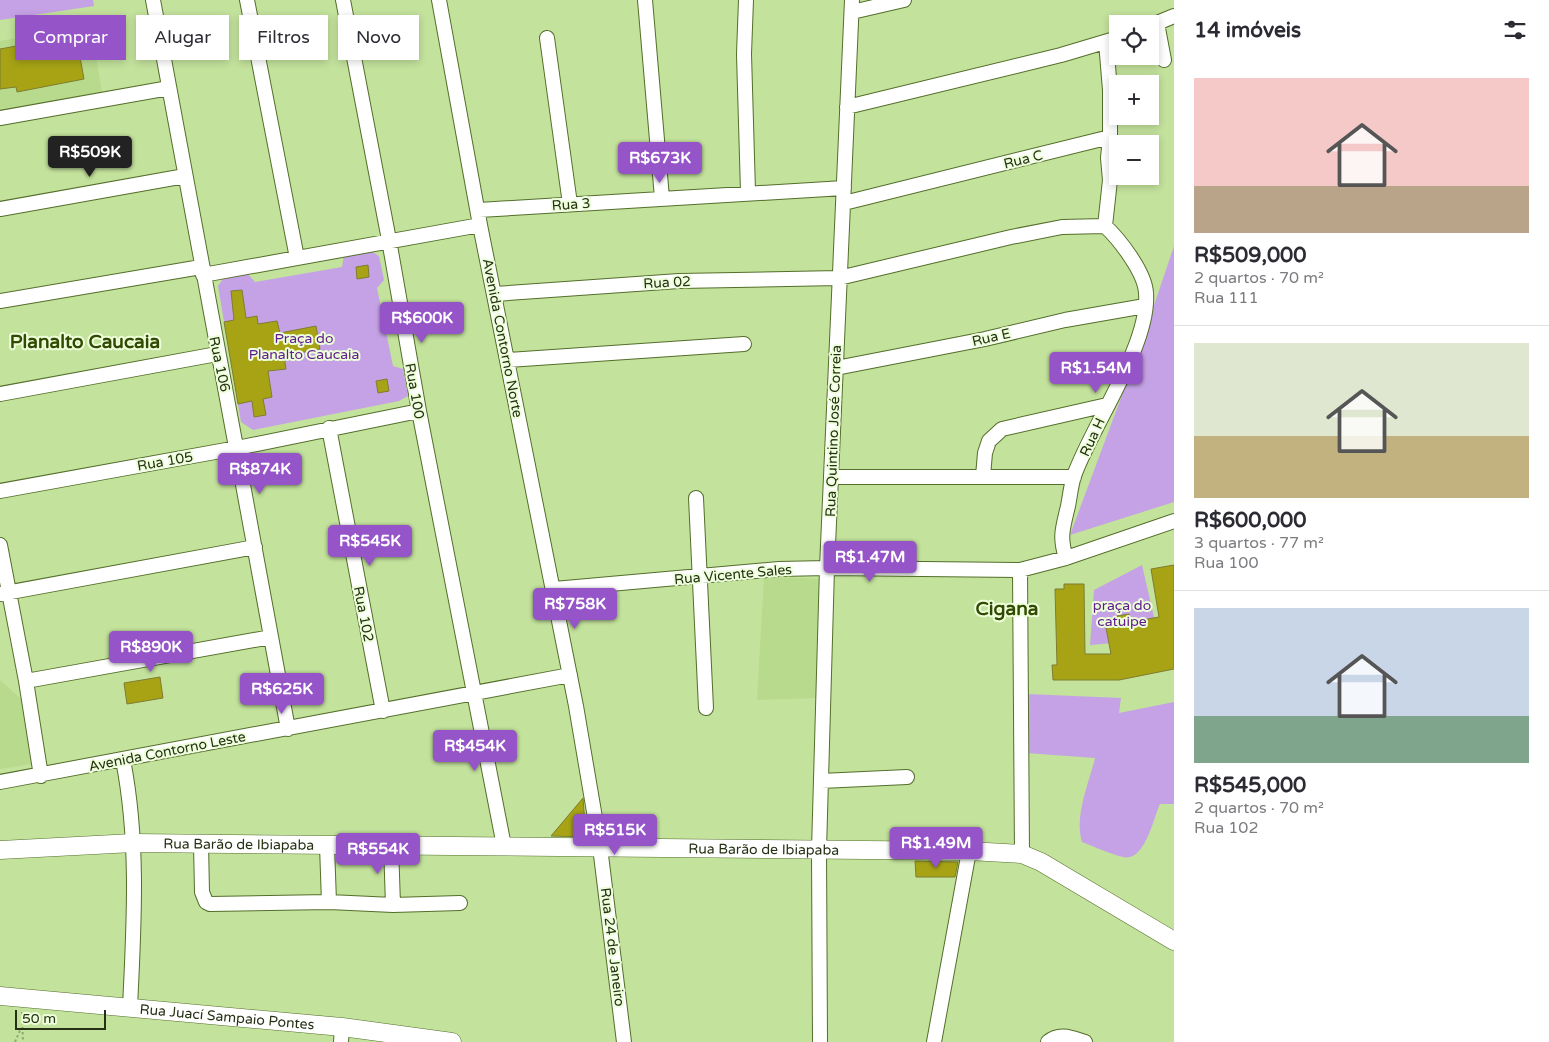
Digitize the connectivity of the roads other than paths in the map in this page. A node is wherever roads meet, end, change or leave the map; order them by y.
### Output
1 (153, 0) edge
2 (247, 0) edge
3 (343, 0) edge
4 (439, 0) edge
5 (646, 0) edge
6 (746, 0) edge
7 (904, 0) edge
8 (852, 6) edge
9 (1174, 16) edge
10 (1159, 22) edge
11 (547, 38) dead end
12 (1109, 41) edge
13 (1159, 42) edge
14 (1164, 60) dead end
15 (1111, 65) edge
16 (169, 88) junction
17 (848, 107) junction
18 (0, 118) edge
19 (1110, 135) edge
20 (1109, 137) edge
21 (1109, 148) edge
22 (1109, 169) edge
23 (185, 176) junction
24 (1109, 184) edge
25 (844, 188) junction
26 (748, 192) junction
27 (662, 198) junction
28 (844, 203) junction
29 (570, 204) junction
30 (0, 209) edge
31 (479, 210) junction
32 (480, 225) junction
33 (1099, 225) junction
34 (389, 240) junction
35 (297, 258) junction
36 (202, 271) junction
37 (839, 278) junction
38 (495, 294) junction
39 (0, 301) edge
40 (1145, 306) junction
41 (744, 344) dead end
42 (218, 354) junction
43 (508, 360) junction
44 (836, 368) junction
45 (0, 394) edge
46 (1107, 405) junction
47 (418, 411) junction
48 (329, 428) junction
49 (237, 448) junction
50 (983, 476) junction
51 (832, 477) junction
52 (1074, 477) junction
53 (0, 491) edge
54 (696, 498) dead end
55 (1174, 521) edge
56 (0, 545) edge
57 (255, 548) junction
58 (1066, 558) junction
59 (826, 568) junction
60 (1020, 570) junction
61 (701, 577) junction
62 (554, 589) junction
63 (5, 593) edge
64 (271, 637) junction
65 (570, 675) junction
66 (26, 681) junction
67 (475, 693) junction
68 (706, 708) dead end
69 (383, 711) junction
70 (288, 729) junction
71 (123, 760) junction
72 (41, 776) junction
73 (907, 777) dead end
74 (821, 781) junction
75 (0, 782) edge
76 (133, 843) junction
77 (201, 844) junction
78 (391, 845) junction
79 (327, 846) junction
80 (504, 846) junction
81 (600, 847) junction
82 (0, 850) edge
83 (819, 850) junction
84 (969, 851) junction
85 (1022, 854) junction
86 (329, 902) junction
87 (460, 904) dead end
88 (393, 905) junction
89 (1174, 941) edge
90 (0, 996) edge
91 (130, 1007) junction
92 (341, 1035) edge
93 (452, 1042) edge
94 (624, 1042) edge
95 (820, 1042) edge
96 (934, 1042) edge
97 (1048, 1042) edge
98 (1085, 1042) edge

1 - 16 street, Rua 106
2 - 35 street
3 - 34 street, Rua 100
4 - 31 street, Avenida Contorno Norte
5 - 27 street
6 - 26 street
7 - 8 street
8 - 17 street, Rua Quintino José Correia
9 - 10 street
11 - 29 street
12 - 17 street
13 - 14 street
15 - 19 street
16 - 18 street
16 - 23 street, Rua 106
17 - 25 street, Rua Quintino José Correia
20 - 28 street, Rua C
21 - 22 street
23 - 30 street
23 - 36 street, Rua 106
24 - 33 street
25 - 26 street, Rua 3
25 - 28 street, Rua Quintino José Correia
26 - 27 street, Rua 3
27 - 29 street, Rua 3
28 - 37 street, Rua Quintino José Correia
29 - 31 street, Rua 3
31 - 32 street, Avenida Contorno Norte
32 - 34 street
32 - 38 street, Avenida Contorno Norte
33 - 37 street, Rua 02
33 - 40 street, Rua H
34 - 35 street
34 - 47 street, Rua 100
35 - 36 street
36 - 39 street
36 - 42 street, Rua 106
37 - 38 street, Rua 02
37 - 44 street, Rua Quintino José Correia
38 - 43 street, Avenida Contorno Norte
40 - 44 street, Rua E
40 - 46 street, Rua H
41 - 43 street
42 - 45 street
42 - 49 street, Rua 106
43 - 62 street, Avenida Contorno Norte
44 - 51 street, Rua Quintino José Correia
46 - 50 street
46 - 52 street, Rua H
47 - 48 street, Rua 105
47 - 67 street, Rua 100
48 - 49 street, Rua 105
48 - 69 street, Rua 102
49 - 53 street, Rua 105
49 - 57 street, Rua 106
50 - 51 street
50 - 52 street
51 - 59 street, Rua Quintino José Correia
52 - 58 street, Rua H
54 - 61 street
55 - 58 street, Rua Vicente Sales
56 - 63 street
57 - 63 street
57 - 64 street, Rua 106
58 - 60 street, Rua Vicente Sales
59 - 60 street, Rua Vicente Sales
59 - 61 street, Rua Vicente Sales
59 - 74 street, Rua Quintino José Correia
60 - 85 street
61 - 62 street, Rua Vicente Sales
61 - 68 street
62 - 65 street, Avenida Contorno Norte
63 - 66 street
64 - 66 street
64 - 70 street, Rua 106
65 - 67 street, Avenida Contorno Leste
65 - 81 street, Rua 24 de Janeiro
66 - 72 street
67 - 69 street, Avenida Contorno Leste
67 - 80 street, Rua 100
69 - 70 street, Avenida Contorno Leste
70 - 71 street, Avenida Contorno Leste
71 - 72 street, Avenida Contorno Leste
71 - 76 street
72 - 75 street, Avenida Contorno Leste
73 - 74 street
74 - 83 street, Rua Quintino José Correia
76 - 77 main road, Rua Barão de Ibiapaba
76 - 82 main road, Rua Barão de Ibiapaba
76 - 91 street
77 - 79 main road, Rua Barão de Ibiapaba
77 - 86 street
78 - 79 main road, Rua Barão de Ibiapaba
78 - 80 main road, Rua Barão de Ibiapaba
78 - 88 street
79 - 86 street
80 - 81 main road, Rua Barão de Ibiapaba
81 - 83 main road, Rua Barão de Ibiapaba
81 - 94 street, Rua 24 de Janeiro
83 - 84 main road, Rua Barão de Ibiapaba
83 - 95 street, Rua Quintino José Correia
84 - 85 main road, Rua Barão de Ibiapaba
84 - 96 street
85 - 89 main road, Rua Barão de Ibiapaba
86 - 88 street
87 - 88 street
90 - 91 main road, Rua Juací Sampaio Pontes
91 - 92 main road, Rua Juací Sampaio Pontes
92 - 93 main road, Rua Juací Sampaio Pontes
97 - 98 street

